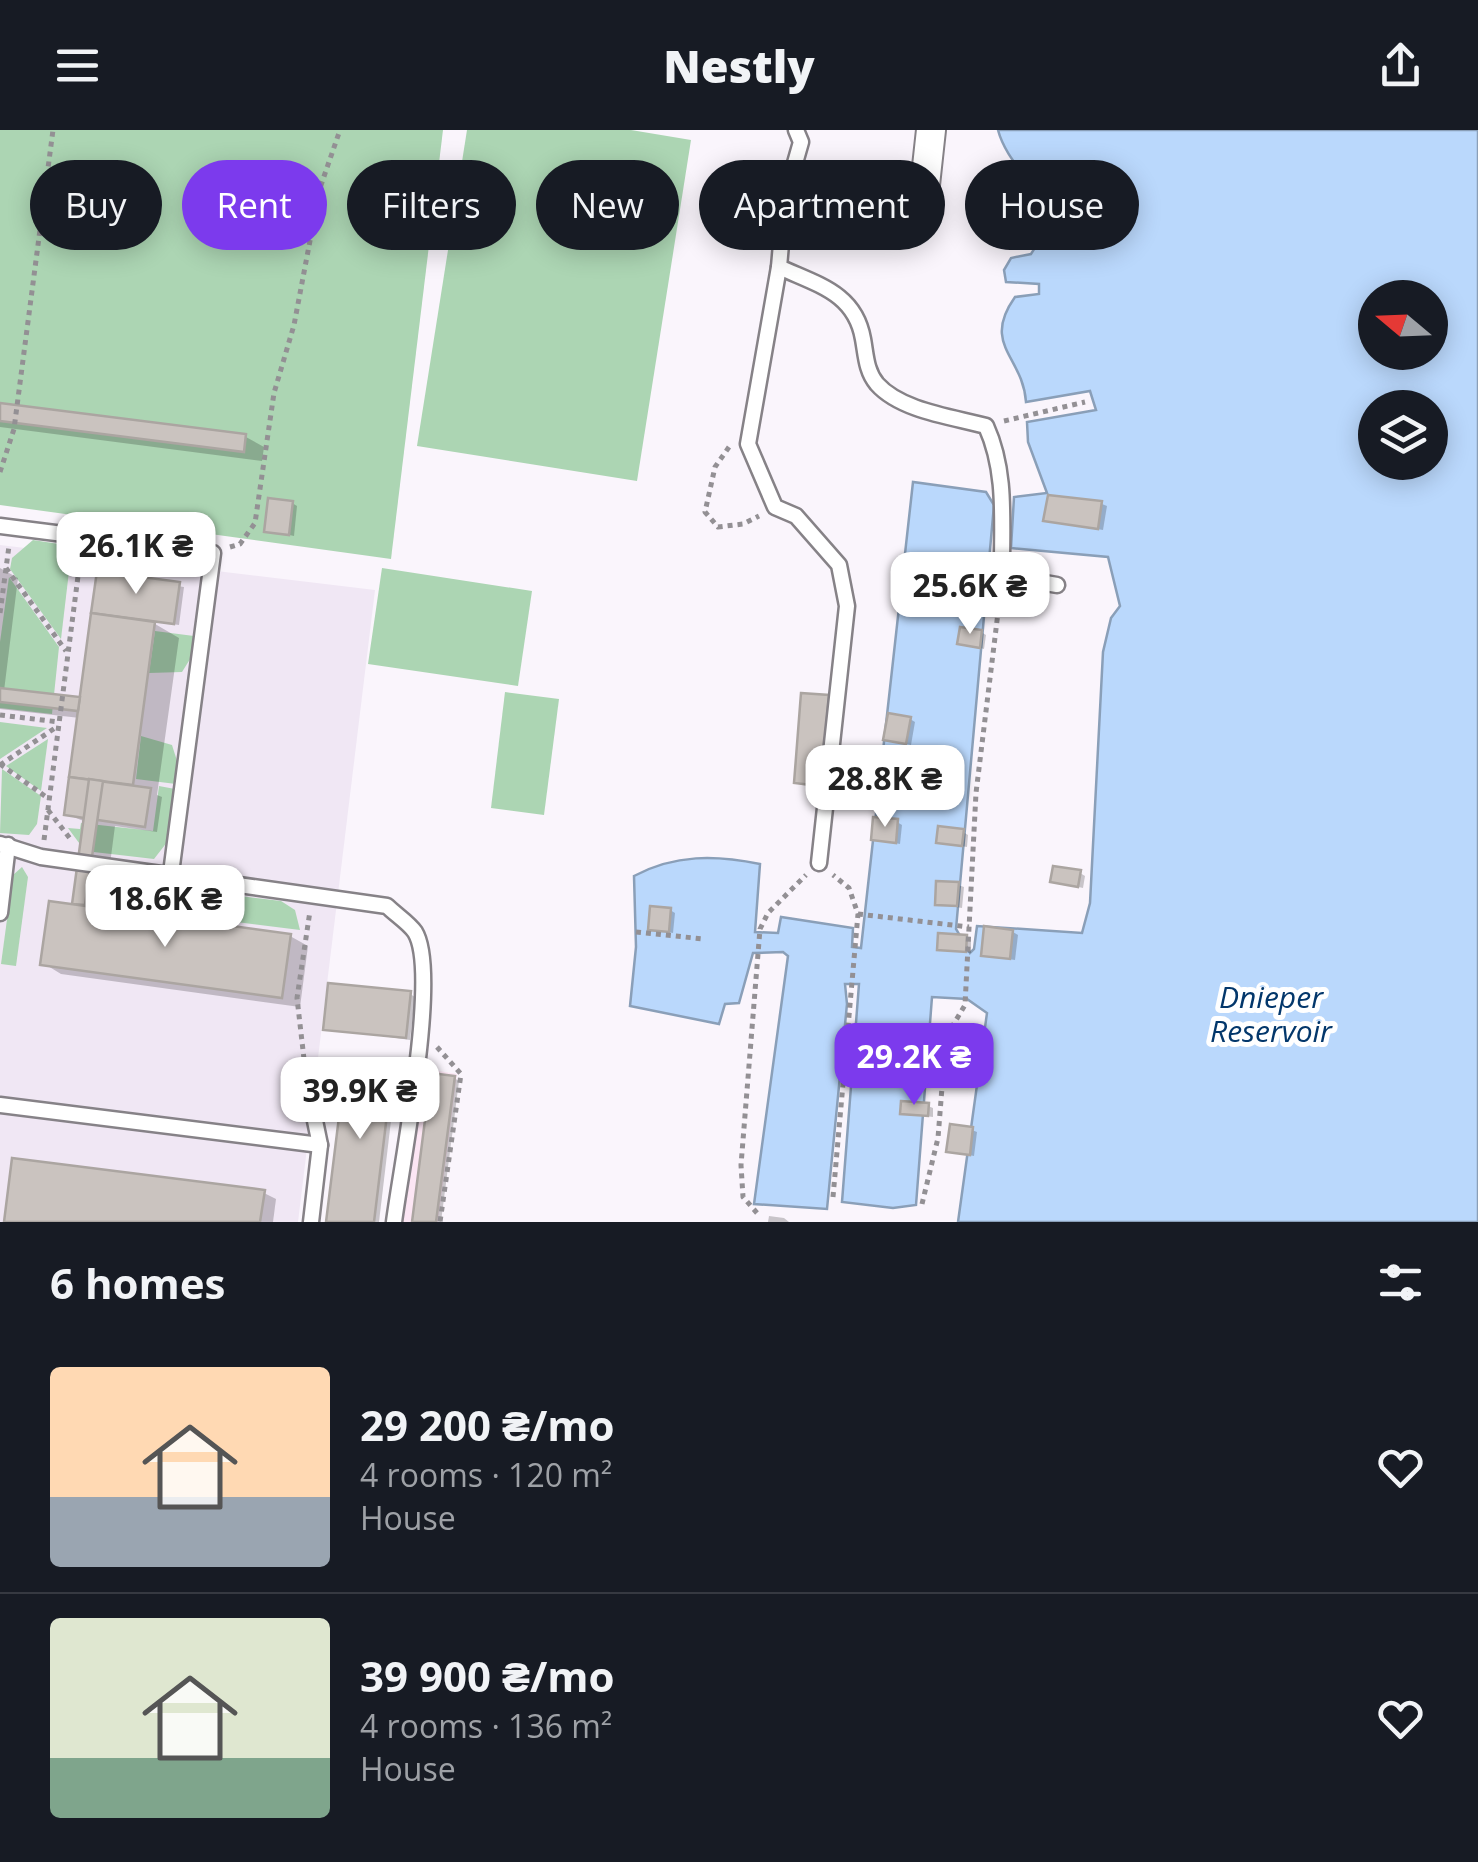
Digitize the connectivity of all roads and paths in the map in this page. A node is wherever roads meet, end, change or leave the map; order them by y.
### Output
1 (53, 130) edge
2 (340, 130) edge
3 (796, 130) edge
4 (931, 130) edge
5 (927, 160) edge
6 (779, 268) junction
7 (1084, 402) dead end
8 (755, 410) junction
9 (986, 426) junction
10 (0, 472) edge
11 (775, 507) junction
12 (6, 527) edge
13 (83, 537) junction
14 (213, 553) junction
15 (1002, 565) junction
16 (6, 568) junction
17 (1057, 585) dead end
18 (0, 613) edge
19 (68, 653) junction
20 (0, 716) edge
21 (59, 724) junction
22 (0, 765) edge
23 (49, 799) junction
24 (48, 809) junction
25 (4, 844) edge
26 (41, 857) junction
27 (89, 863) junction
28 (819, 863) junction
29 (171, 873) junction
30 (313, 892) junction
31 (0, 913) edge
32 (861, 914) junction
33 (969, 927) junction
34 (636, 932) dead end
35 (704, 939) dead end
36 (424, 1028) junction
37 (306, 1077) joint
38 (0, 1105) edge
39 (320, 1145) junction
40 (833, 1197) dead end
41 (922, 1204) dead end
42 (757, 1213) dead end
43 (312, 1222) edge
44 (394, 1222) edge
45 (440, 1222) edge

1 - 10 path
2 - 14 path
3 - 6 lane
4 - 5 street
6 - 8 lane
6 - 9 lane
7 - 9 path
8 - 11 lane
8 - 11 path
9 - 15 lane
11 - 28 lane
12 - 13 lane
12 - 16 path
13 - 14 lane
13 - 19 path
14 - 29 lane
15 - 17 lane
15 - 33 path
16 - 18 path
16 - 19 path
19 - 21 path
20 - 21 path
21 - 22 path
21 - 23 path
22 - 23 path
23 - 24 path
24 - 26 path
24 - 27 path
25 - 26 lane
25 - 31 lane
26 - 27 lane
27 - 29 lane
28 - 32 path
28 - 42 path
29 - 30 lane
30 - 36 lane
30 - 37 path
32 - 33 path
32 - 40 path
33 - 41 path
34 - 35 path
36 - 44 lane
36 - 45 path
37 - 39 lane
38 - 39 lane
39 - 43 lane

